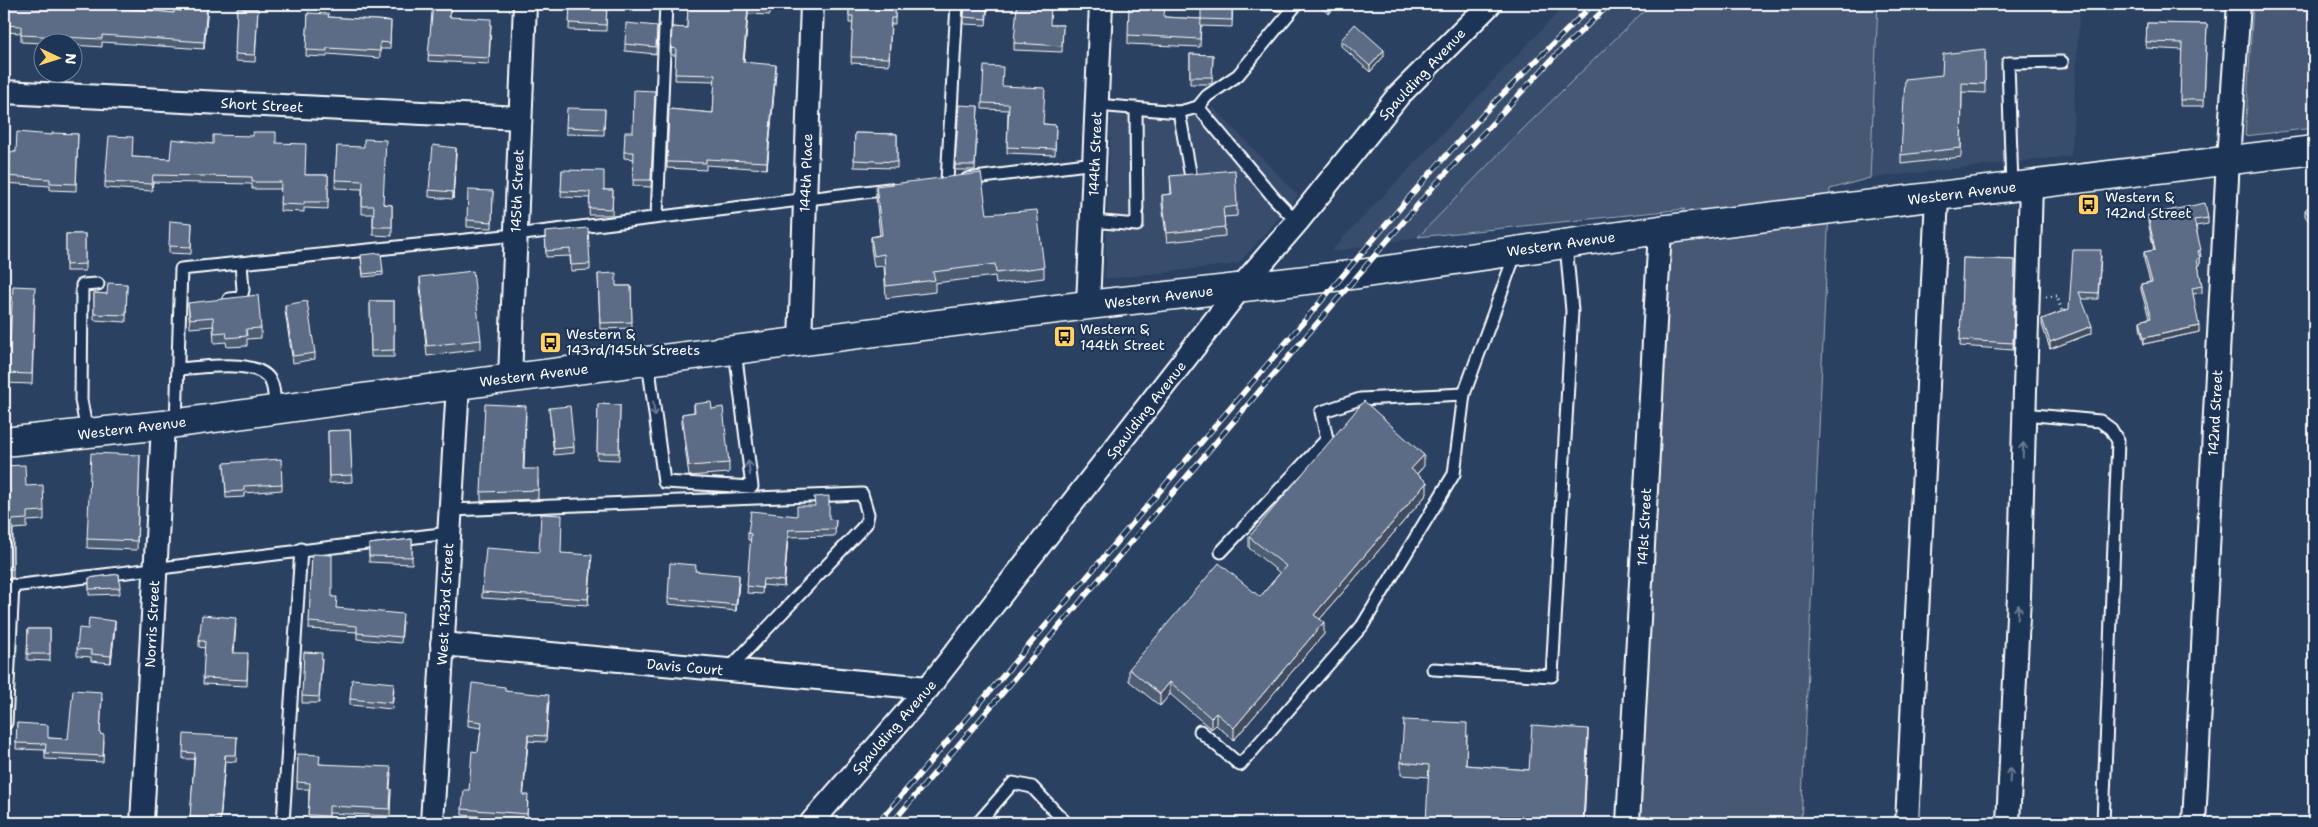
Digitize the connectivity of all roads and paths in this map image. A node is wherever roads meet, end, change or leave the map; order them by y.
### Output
1 (525, 4) edge
2 (666, 4) edge
3 (812, 4) edge
4 (957, 4) edge
5 (1101, 4) edge
6 (1277, 4) edge
7 (1296, 4) edge
8 (1490, 4) edge
9 (2239, 4) edge
10 (2062, 62) dead end
11 (4, 92) edge
12 (1097, 105) junction
13 (1198, 107) junction
14 (1136, 108) junction
15 (1179, 112) junction
16 (520, 118) junction
17 (2314, 150) edge
18 (2228, 159) junction
19 (1095, 163) junction
20 (1190, 172) edge
21 (2022, 186) junction
22 (899, 187) edge
23 (1938, 197) junction
24 (805, 199) junction
25 (657, 217) junction
26 (1092, 221) junction
27 (1297, 222) junction
28 (1660, 230) junction
29 (515, 235) junction
30 (1566, 244) junction
31 (1516, 250) junction
32 (241, 263) junction
33 (98, 284) dead end
34 (1242, 287) junction
35 (2043, 297) dead end
36 (215, 301) edge
37 (1088, 305) junction
38 (2058, 317) edge
39 (800, 342) junction
40 (735, 350) junction
41 (648, 361) junction
42 (178, 369) junction
43 (510, 378) junction
44 (458, 385) junction
45 (1464, 394) junction
46 (275, 410) junction
47 (2024, 414) junction
48 (170, 424) junction
49 (87, 433) junction
50 (4, 442) edge
51 (450, 510) junction
52 (449, 533) junction
53 (301, 549) junction
54 (1221, 552) dead end
55 (156, 567) junction
56 (8, 586) edge
57 (442, 644) junction
58 (1434, 669) dead end
59 (727, 671) junction
60 (928, 688) junction
61 (6, 723) dead end
62 (1200, 731) dead end
63 (142, 823) edge
64 (283, 823) edge
65 (432, 823) edge
66 (811, 823) edge
67 (978, 823) edge
68 (1066, 823) edge
69 (1628, 823) edge
70 (1907, 823) edge
71 (2008, 823) edge
72 (2103, 823) edge
73 (2194, 823) edge

1 - 16 street, 145th Street
2 - 25 lane
3 - 24 street, 144th Place
4 - 19 lane
5 - 12 street, 144th Street
6 - 7 lane
7 - 13 lane
8 - 27 street, Spaulding Avenue
9 - 18 street, 142nd Street
10 - 21 lane
11 - 16 street, Short Street
12 - 14 lane
12 - 19 street, 144th Street
13 - 15 lane
13 - 27 lane
14 - 15 lane
14 - 26 lane
15 - 20 lane
16 - 29 street, 145th Street
17 - 18 main road, Western Avenue
18 - 21 main road, Western Avenue
18 - 73 street, 142nd Street
19 - 26 street, 144th Street
21 - 23 main road, Western Avenue
21 - 47 street
22 - 24 lane
23 - 28 main road, Western Avenue
23 - 70 street
24 - 25 lane
24 - 39 street, 144th Place
25 - 29 lane
26 - 37 street, 144th Street
27 - 34 street, Spaulding Avenue
28 - 30 main road, Western Avenue
28 - 69 street, 141st Street
29 - 32 lane
29 - 43 street, 145th Street
30 - 31 main road, Western Avenue
30 - 58 lane
31 - 34 main road, Western Avenue
31 - 45 lane
32 - 36 lane
32 - 42 lane
33 - 49 lane
34 - 37 main road, Western Avenue
34 - 60 street, Spaulding Avenue
35 - 38 path
37 - 39 main road, Western Avenue
39 - 40 main road, Western Avenue
40 - 41 main road, Western Avenue
41 -> 40 lane
41 - 43 main road, Western Avenue
42 - 46 lane
42 - 48 lane
43 - 44 main road, Western Avenue
44 - 46 main road, Western Avenue
44 - 51 street, West 143rd Street
45 - 54 lane
45 - 62 lane
46 - 48 main road, Western Avenue
71 -> 47 street
47 - 72 lane
48 - 49 main road, Western Avenue
48 - 55 street, Norris Street
49 - 50 main road, Western Avenue
51 - 52 street, West 143rd Street
51 - 59 lane
52 - 53 lane
52 - 57 street, West 143rd Street
53 - 55 lane
53 - 64 lane
55 - 56 lane
55 - 63 street, Norris Street
56 - 61 lane
57 - 59 street, Davis Court
57 - 65 street, West 143rd Street
59 - 60 street, Davis Court
60 - 66 street, Spaulding Avenue
67 - 68 lane

